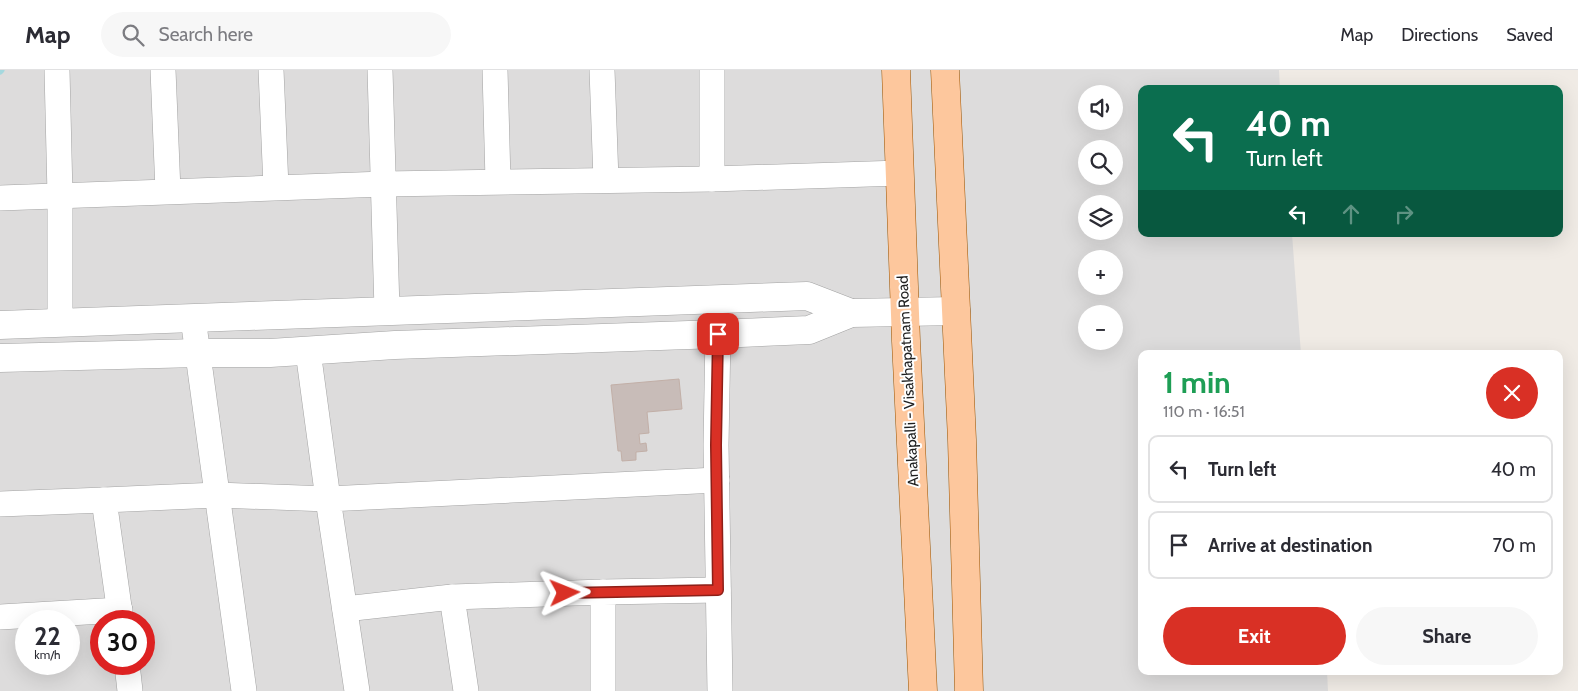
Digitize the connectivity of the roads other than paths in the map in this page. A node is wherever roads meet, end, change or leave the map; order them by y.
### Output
1 (57, 70) edge
2 (163, 70) edge
3 (271, 70) edge
4 (380, 70) edge
5 (495, 70) edge
6 (602, 70) edge
7 (712, 70) edge
8 (896, 70) edge
9 (945, 70) edge
10 (900, 173) junction
11 (712, 178) junction
12 (606, 180) junction
13 (498, 182) junction
14 (384, 184) junction
15 (276, 187) junction
16 (168, 191) junction
17 (60, 195) junction
18 (0, 198) edge
19 (387, 310) junction
20 (956, 311) junction
21 (851, 312) junction
22 (905, 312) junction
23 (193, 318) junction
24 (60, 323) junction
25 (0, 325) edge
26 (718, 334) junction
27 (308, 351) junction
28 (198, 353) junction
29 (0, 358) edge
30 (716, 480) junction
31 (217, 495) junction
32 (328, 499) junction
33 (104, 500) junction
34 (0, 504) edge
35 (718, 590) junction
36 (603, 592) junction
37 (452, 597) junction
38 (346, 609) junction
39 (119, 610) edge
40 (90, 616) edge
41 (0, 617) edge
42 (128, 675) edge
43 (130, 691) edge
44 (244, 691) edge
45 (358, 691) edge
46 (466, 691) edge
47 (603, 691) edge
48 (720, 691) edge
49 (923, 691) edge
50 (969, 691) edge

1 - 17 street
2 - 16 street
3 - 15 street
4 - 14 street
5 - 13 street
6 - 12 street
7 - 11 street
8 - 10 main road, Anakapalli - Visakhapatnam Road
9 - 20 main road
10 - 11 street
10 - 22 main road, Anakapalli - Visakhapatnam Road
11 - 12 street
12 - 13 street
13 - 14 street
14 - 15 street
14 - 19 street
15 - 16 street
16 - 17 street
17 - 18 street
17 - 24 street
19 - 21 street
19 - 23 street
20 - 22 street
20 - 50 main road
21 - 22 street
21 - 26 street
22 - 49 main road, Anakapalli - Visakhapatnam Road
23 - 24 street
23 - 28 street
24 - 25 street
26 - 27 street
26 - 30 street
27 - 28 street
27 - 32 street
28 - 29 street
28 - 31 street
30 - 32 street
30 - 35 street
31 - 32 street
31 - 33 street
31 - 44 street
32 - 38 street
33 - 34 street
33 - 39 street
35 - 36 street
35 - 48 street
36 - 37 street
36 - 47 street
37 - 38 street
37 - 46 street
38 - 45 street
40 - 41 street
42 - 43 street

